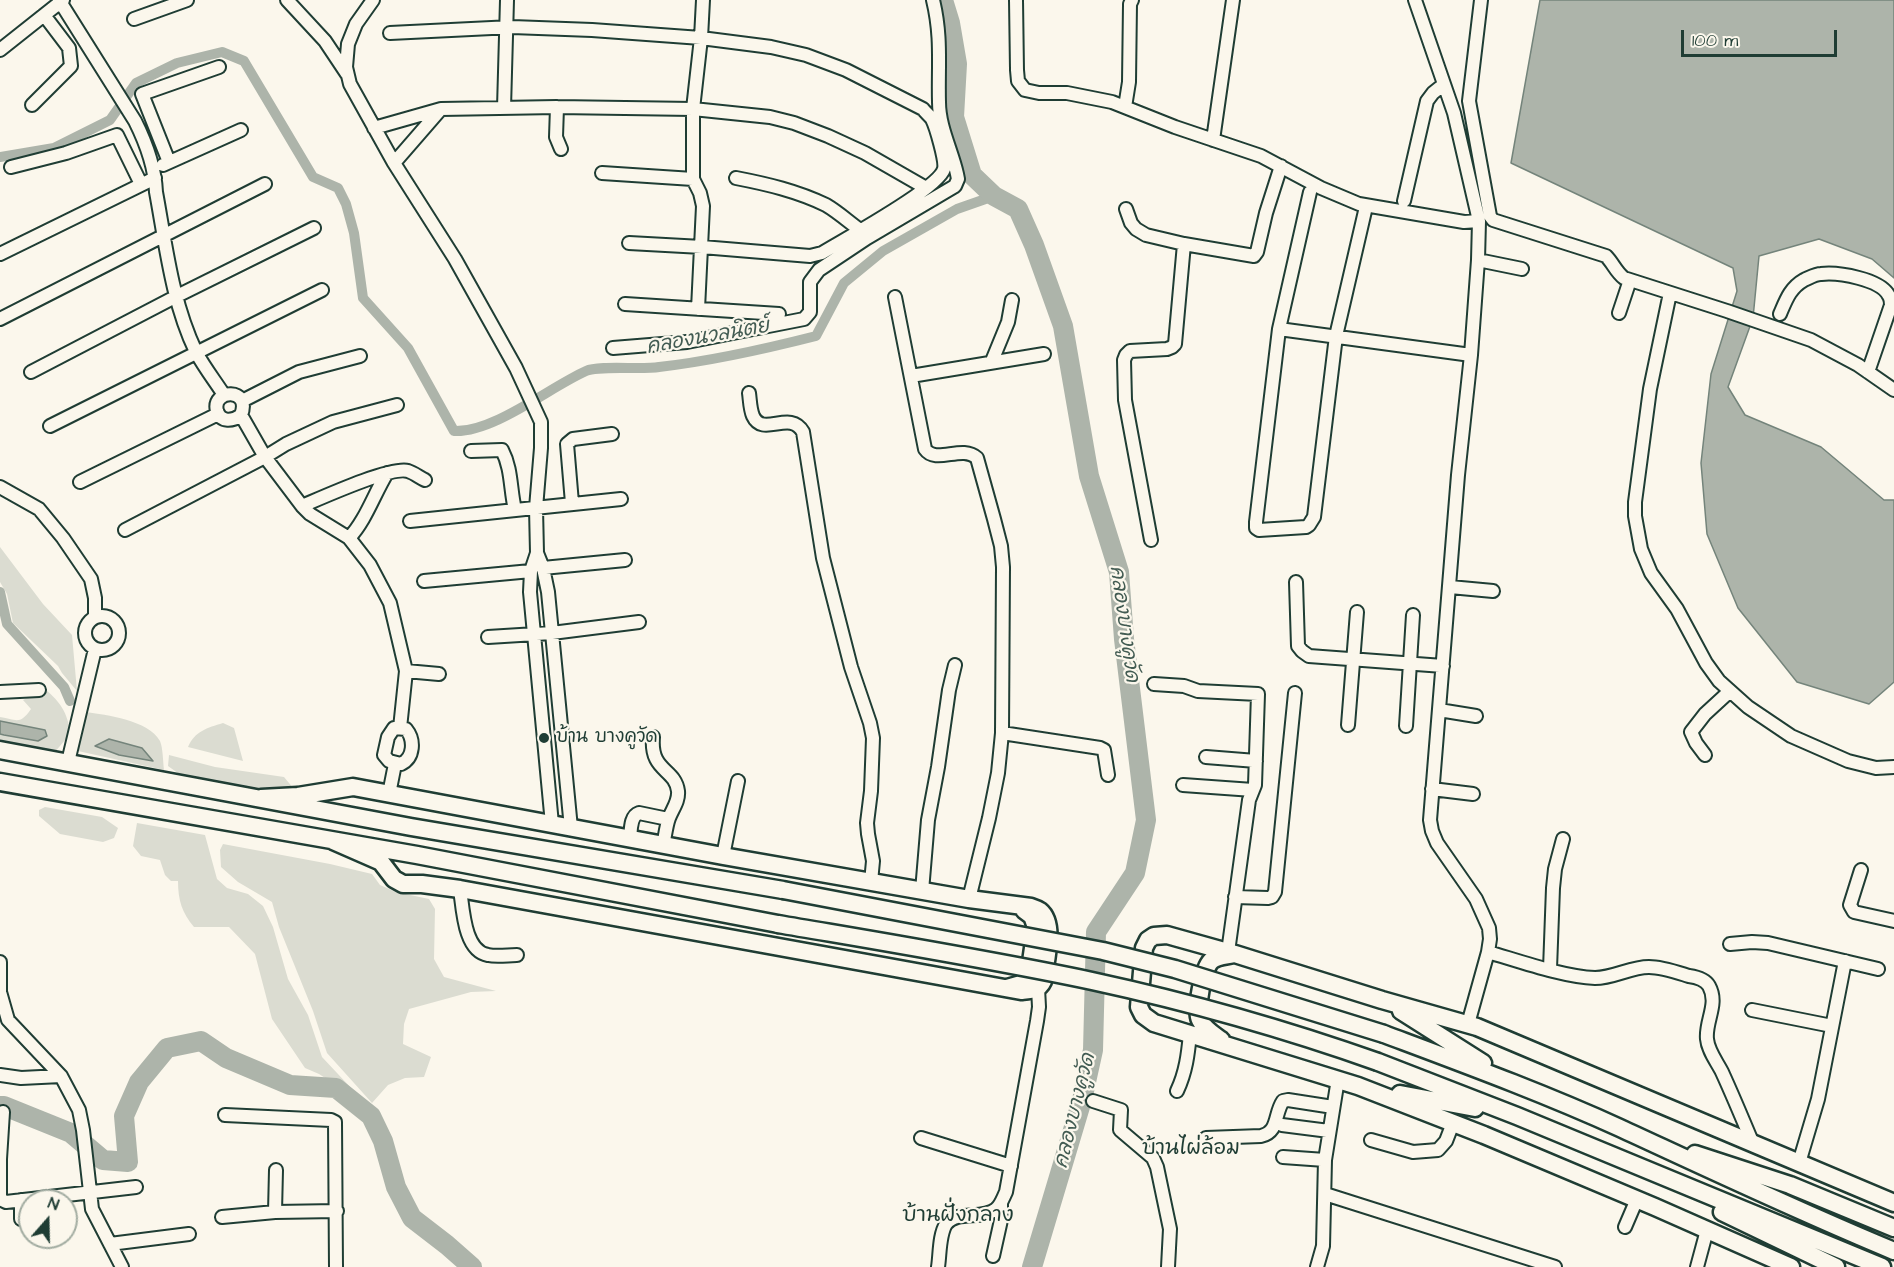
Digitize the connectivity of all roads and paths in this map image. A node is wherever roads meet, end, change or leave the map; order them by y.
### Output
1 (187, 0) edge
2 (373, 0) edge
3 (507, 0) edge
4 (703, 0) edge
5 (933, 0) edge
6 (1016, 0) edge
7 (1132, 0) edge
8 (1233, 0) edge
9 (1415, 0) edge
10 (1481, 0) edge
11 (61, 1) edge
12 (290, 1) edge
13 (44, 15) junction
14 (134, 19) dead end
15 (507, 27) junction
16 (390, 33) dead end
17 (701, 38) junction
18 (0, 50) edge
19 (219, 67) dead end
20 (348, 75) junction
21 (1443, 85) junction
22 (32, 105) dead end
23 (557, 107) junction
24 (1125, 107) junction
25 (504, 108) junction
26 (441, 109) junction
27 (693, 109) junction
28 (374, 128) junction
29 (241, 130) dead end
30 (1213, 140) junction
31 (561, 149) dead end
32 (169, 162) junction
33 (394, 163) junction
34 (1281, 166) junction
35 (11, 167) dead end
36 (602, 172) dead end
37 (154, 174) junction
38 (736, 178) dead end
39 (693, 179) junction
40 (141, 184) junction
41 (265, 184) dead end
42 (927, 188) junction
43 (1310, 192) dead end
44 (1404, 201) dead end
45 (1126, 209) dead end
46 (1365, 211) dead end
47 (1479, 221) junction
48 (314, 228) dead end
49 (860, 230) junction
50 (164, 236) junction
51 (629, 243) dead end
52 (1184, 244) junction
53 (702, 247) junction
54 (0, 254) edge
55 (1478, 260) junction
56 (1522, 269) dead end
57 (1630, 280) junction
58 (322, 291) dead end
59 (1670, 294) junction
60 (176, 297) junction
61 (895, 297) dead end
62 (1012, 300) dead end
63 (625, 304) dead end
64 (698, 309) junction
65 (1619, 313) dead end
66 (779, 314) dead end
67 (1780, 314) dead end
68 (0, 319) edge
69 (1280, 330) junction
70 (1336, 336) junction
71 (613, 348) dead end
72 (197, 354) junction
73 (1044, 354) dead end
74 (1471, 355) junction
75 (360, 356) dead end
76 (992, 362) junction
77 (31, 372) dead end
78 (1868, 372) junction
79 (911, 375) junction
80 (1894, 390) edge
81 (748, 393) dead end
82 (224, 395) junction
83 (243, 401) junction
84 (397, 405) dead end
85 (218, 414) junction
86 (241, 416) junction
87 (50, 426) dead end
88 (612, 434) dead end
89 (471, 451) dead end
90 (265, 457) junction
91 (387, 473) junction
92 (424, 480) dead end
93 (80, 482) dead end
94 (0, 487) edge
95 (621, 499) dead end
96 (572, 503) junction
97 (302, 506) junction
98 (536, 508) junction
99 (515, 510) junction
100 (410, 521) dead end
101 (125, 530) dead end
102 (349, 538) junction
103 (1151, 540) dead end
104 (625, 560) dead end
105 (537, 570) junction
106 (424, 581) dead end
107 (1296, 582) dead end
108 (1450, 587) junction
109 (1493, 591) dead end
110 (1357, 612) dead end
111 (1413, 615) dead end
112 (95, 617) junction
113 (639, 622) dead end
114 (552, 633) junction
115 (534, 634) junction
116 (488, 637) dead end
117 (95, 649) junction
118 (1353, 659) junction
119 (1410, 663) junction
120 (955, 664) dead end
121 (1443, 666) junction
122 (406, 671) junction
123 (439, 674) dead end
124 (1154, 684) dead end
125 (39, 690) dead end
126 (1730, 691) junction
127 (0, 692) edge
128 (1296, 693) dead end
129 (1439, 710) junction
130 (1476, 716) dead end
131 (1348, 725) dead end
132 (1406, 726) dead end
133 (400, 728) junction
134 (1002, 733) junction
135 (653, 737) dead end
136 (562, 744) junction
137 (546, 746) junction
138 (0, 750) edge
139 (1705, 755) dead end
140 (1206, 757) dead end
141 (1256, 761) junction
142 (68, 762) junction
143 (395, 764) junction
144 (1894, 767) edge
145 (1108, 775) dead end
146 (738, 782) dead end
147 (0, 783) edge
148 (1183, 785) dead end
149 (1432, 789) junction
150 (1253, 790) junction
151 (383, 794) junction
152 (1473, 794) dead end
153 (261, 798) junction
154 (668, 819) junction
155 (371, 820) junction
156 (552, 824) junction
157 (571, 828) junction
158 (630, 839) junction
159 (1563, 839) dead end
160 (333, 841) junction
161 (663, 846) junction
162 (417, 855) junction
163 (723, 856) junction
164 (1861, 870) dead end
165 (871, 882) junction
166 (422, 884) junction
167 (460, 889) junction
168 (922, 891) junction
169 (1235, 897) junction
170 (969, 899) junction
171 (1010, 903) junction
172 (1894, 921) edge
173 (1730, 944) dead end
174 (1488, 952) junction
175 (1231, 953) junction
176 (517, 955) dead end
177 (1845, 961) junction
178 (0, 963) edge
179 (1550, 969) junction
180 (1878, 969) dead end
181 (1006, 988) junction
182 (1038, 988) junction
183 (0, 991) edge
184 (1382, 1000) junction
185 (1752, 1010) dead end
186 (1468, 1024) junction
187 (1832, 1026) junction
188 (1190, 1034) junction
189 (1229, 1046) junction
190 (0, 1074) edge
191 (61, 1076) junction
192 (1338, 1079) junction
193 (1514, 1083) junction
194 (1358, 1086) junction
195 (1177, 1091) dead end
196 (1093, 1101) dead end
197 (1333, 1107) junction
198 (3, 1112) dead end
199 (225, 1115) dead end
200 (1517, 1116) junction
201 (1453, 1123) junction
202 (1282, 1125) dead end
203 (1620, 1128) junction
204 (1329, 1131) junction
205 (921, 1138) dead end
206 (1206, 1138) dead end
207 (1371, 1140) dead end
208 (1753, 1144) junction
209 (1610, 1154) junction
210 (1283, 1157) dead end
211 (1325, 1160) junction
212 (1799, 1163) junction
213 (1011, 1166) junction
214 (276, 1170) dead end
215 (136, 1186) dead end
216 (90, 1192) junction
217 (78, 1193) edge
218 (1325, 1194) junction
219 (1636, 1199) junction
220 (18, 1200) edge
221 (1001, 1203) junction
222 (1894, 1203) edge
223 (337, 1211) junction
224 (275, 1212) junction
225 (222, 1217) dead end
226 (1625, 1227) dead end
227 (1894, 1228) edge
228 (1707, 1230) junction
229 (189, 1234) dead end
230 (110, 1244) junction
231 (1894, 1251) edge
232 (993, 1256) dead end
233 (1529, 1263) edge
234 (122, 1267) edge
235 (336, 1267) edge
236 (938, 1267) edge
237 (1167, 1267) edge
238 (1317, 1267) edge
239 (1555, 1267) edge
240 (1697, 1267) edge
241 (1791, 1267) edge
242 (1836, 1267) edge
243 (1882, 1267) edge

1 - 14 street
2 - 20 street
3 - 15 street
4 - 17 street
5 - 71 street
6 - 24 street
7 - 24 street
8 - 30 street
9 - 21 street
10 - 57 street
11 - 13 street
11 - 37 street
12 - 20 street
13 - 18 street
13 - 22 street
15 - 16 street
15 - 17 street
15 - 25 street
17 - 27 street
17 - 42 street
19 - 32 street
20 - 28 street
21 - 44 street
21 - 47 street
23 - 25 street
23 - 27 street
23 - 31 street
24 - 30 street
25 - 26 street
26 - 28 street
26 - 33 street
27 - 39 street
27 - 42 street
28 - 33 street
29 - 32 street
30 - 34 street
32 - 37 street
33 - 98 street
34 - 47 street
34 - 52 street
35 - 40 street
36 - 39 street
37 - 40 street
37 - 50 street
38 - 49 street
39 - 53 street
40 - 54 street
41 - 50 street
42 - 49 street
43 - 69 street
45 - 52 street
46 - 70 street
47 - 55 street
48 - 60 street
49 - 53 street
50 - 60 street
50 - 68 street
51 - 53 street
52 - 103 street
53 - 64 street
55 - 56 street
55 - 74 street
57 - 59 street
57 - 65 street
58 - 72 street
59 - 78 street
59 - 126 street
60 - 72 street
60 - 77 street
61 - 79 street
62 - 76 street
63 - 64 street
64 - 66 street
67 - 78 street
69 - 70 street
69 - 70 street
70 - 74 street
72 - 82 street
72 - 87 street
73 - 76 street
74 - 108 street
75 - 83 street
76 - 79 street
78 - 80 street
79 - 134 street
81 - 165 street
82 - 83 street
82 - 85 street
83 - 86 street
84 - 90 street
85 - 86 street
85 - 93 street
86 - 90 street
88 - 96 street
89 - 99 street
90 - 97 street
90 - 101 street
91 - 92 street
91 - 97 street
91 - 102 street
94 - 112 street
95 - 96 street
96 - 98 street
97 - 102 street
98 - 99 street
98 - 105 street
99 - 100 street
102 - 122 street
104 - 105 street
105 - 106 street
105 - 114 street
105 - 115 street
107 - 118 street
108 - 109 street
108 - 121 street
110 - 118 street
111 - 119 street
112 - 117 street
112 - 117 street
113 - 114 street
114 - 115 street
114 - 136 street
115 - 116 street
115 - 137 street
117 - 142 street
118 - 119 street
118 - 131 street
119 - 121 street
119 - 132 street
120 - 168 street
121 - 129 street
122 - 123 street
122 - 133 street
124 - 141 street
125 - 127 street
126 - 139 street
126 - 144 street
128 - 169 street
129 - 130 street
129 - 149 street
133 - 143 street
133 - 143 street
134 - 145 street
134 - 170 street
135 - 154 street
136 - 137 street
136 - 157 street
137 - 156 street
138 - 142 main road
140 - 141 street
141 - 150 street
142 - 153 main road
143 - 151 street
146 - 163 street
147 - 160 main road
148 - 150 street
149 - 152 street
149 - 174 street
150 - 169 street
151 - 153 main road
151 - 155 main road
151 - 156 main road
153 - 155 main road
154 - 158 street
154 - 161 street
155 - 193 main road, bridge
156 - 157 main road
157 - 158 main road
158 - 161 main road
159 - 179 street
160 - 162 main road
160 - 166 main road
161 - 163 main road
162 - 166 main road
162 - 200 main road, bridge
163 - 165 main road
164 - 172 street
165 - 168 main road
166 - 167 main road
167 - 176 street
167 - 181 main road
168 - 170 main road
169 - 175 street
170 - 171 main road
171 - 181 main road
171 - 182 main road
173 - 177 street
174 - 179 street
174 - 186 street
175 - 184 main road
175 - 188 main road
175 - 189 main road
177 - 180 street
177 - 187 street
178 - 183 street
179 - 208 street
181 - 182 main road
182 - 213 street
183 - 191 street
184 - 186 main road
184 - 193 main road
185 - 187 street
186 - 208 main road
187 - 212 street
188 - 189 main road
188 - 195 street
189 - 192 main road
190 - 191 street
191 - 216 street
192 - 194 main road
192 - 197 street
193 - 203 main road
194 - 200 main road
194 - 201 main road
196 - 237 street
197 - 204 street
197 - 206 street
198 - 220 street
199 - 223 street
200 - 209 main road
201 - 207 street
201 - 219 main road
202 - 204 street
203 - 227 main road
203 - 231 main road
204 - 211 street
205 - 213 street
208 - 212 main road
209 - 242 main road
209 - 243 main road
210 - 211 street
211 - 218 street
212 - 222 main road
213 - 221 street
214 - 224 street
215 - 216 street
216 - 217 street
216 - 230 street
218 - 233 street
218 - 238 street
219 - 226 street
219 - 228 main road
221 - 232 street
221 - 236 street
223 - 224 street
223 - 235 street
224 - 225 street
228 - 240 street
228 - 241 main road
229 - 230 street
230 - 234 street
233 - 239 street

